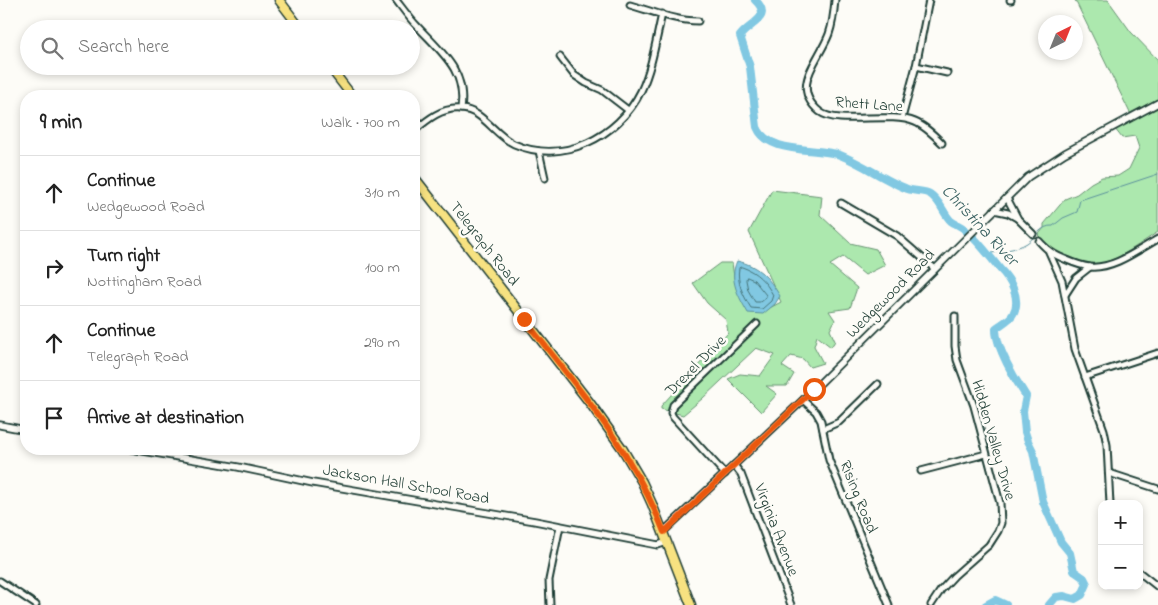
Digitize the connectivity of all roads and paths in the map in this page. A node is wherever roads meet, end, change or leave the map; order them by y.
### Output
1 (279, 0) edge
2 (396, 0) edge
3 (835, 0) edge
4 (929, 0) edge
5 (630, 5) dead end
6 (662, 14) junction
7 (294, 20) edge
8 (412, 20) edge
9 (698, 21) dead end
10 (420, 29) edge
11 (560, 57) dead end
12 (916, 66) junction
13 (947, 73) dead end
14 (336, 75) edge
15 (347, 90) edge
16 (1158, 103) edge
17 (461, 108) junction
18 (628, 110) junction
19 (902, 118) junction
20 (420, 127) edge
21 (942, 143) dead end
22 (539, 151) junction
23 (545, 178) dead end
24 (420, 184) edge
25 (1007, 198) junction
26 (841, 203) dead end
27 (994, 210) junction
28 (1018, 219) junction
29 (1033, 234) dead end
30 (1158, 239) edge
31 (1039, 241) dead end
32 (1049, 252) junction
33 (1090, 267) junction
34 (935, 269) junction
35 (1065, 295) junction
36 (954, 316) dead end
37 (757, 324) dead end
38 (1158, 353) edge
39 (1085, 377) junction
40 (878, 384) dead end
41 (803, 400) junction
42 (0, 425) edge
43 (20, 429) edge
44 (823, 429) junction
45 (986, 454) junction
46 (167, 455) edge
47 (734, 465) junction
48 (921, 471) dead end
49 (1109, 473) junction
50 (725, 474) junction
51 (1158, 489) edge
52 (1110, 500) edge
53 (560, 526) junction
54 (664, 532) junction
55 (667, 542) junction
56 (1143, 575) edge
57 (0, 581) edge
58 (1158, 587) edge
59 (36, 605) edge
60 (550, 605) edge
61 (691, 605) edge
62 (791, 605) edge
63 (889, 605) edge
64 (931, 605) edge

1 - 7 main road
2 - 8 street
3 - 19 street, Rhett Lane
4 - 12 street
5 - 6 street
6 - 9 street
6 - 18 street
10 - 17 street
11 - 18 street
12 - 13 street
12 - 19 street
14 - 15 main road
16 - 25 street, Wedgewood Road
17 - 20 street
17 - 22 street
18 - 22 street
19 - 21 street, Rhett Lane
22 - 23 street
24 - 54 main road, Telegraph Road
25 - 27 street, Wedgewood Road
25 - 28 street
26 - 34 street
27 - 28 street
27 - 34 street, Wedgewood Road
28 - 29 street
30 - 33 street
31 - 32 street
32 - 33 street
32 - 35 street
33 - 35 street
34 - 41 street, Wedgewood Road
35 - 39 street
36 - 45 street, Hidden Valley Drive
37 - 50 street, Drexel Drive
38 - 39 street
39 - 49 street
40 - 44 street
41 - 44 street, Rising Road
41 - 47 street, Wedgewood Road
42 - 43 street
44 - 63 street, Rising Road
45 - 48 street
45 - 64 street, Hidden Valley Drive
46 - 53 street, Jackson Hall School Road
47 - 50 street, Wedgewood Road
47 - 62 street, Virginia Avenue
49 - 51 street
49 - 52 street
50 - 54 street, Wedgewood Road
53 - 55 street, Jackson Hall School Road
53 - 60 street
54 - 55 main road, Telegraph Road
55 - 61 main road, Telegraph Road
56 - 58 street
57 - 59 street

